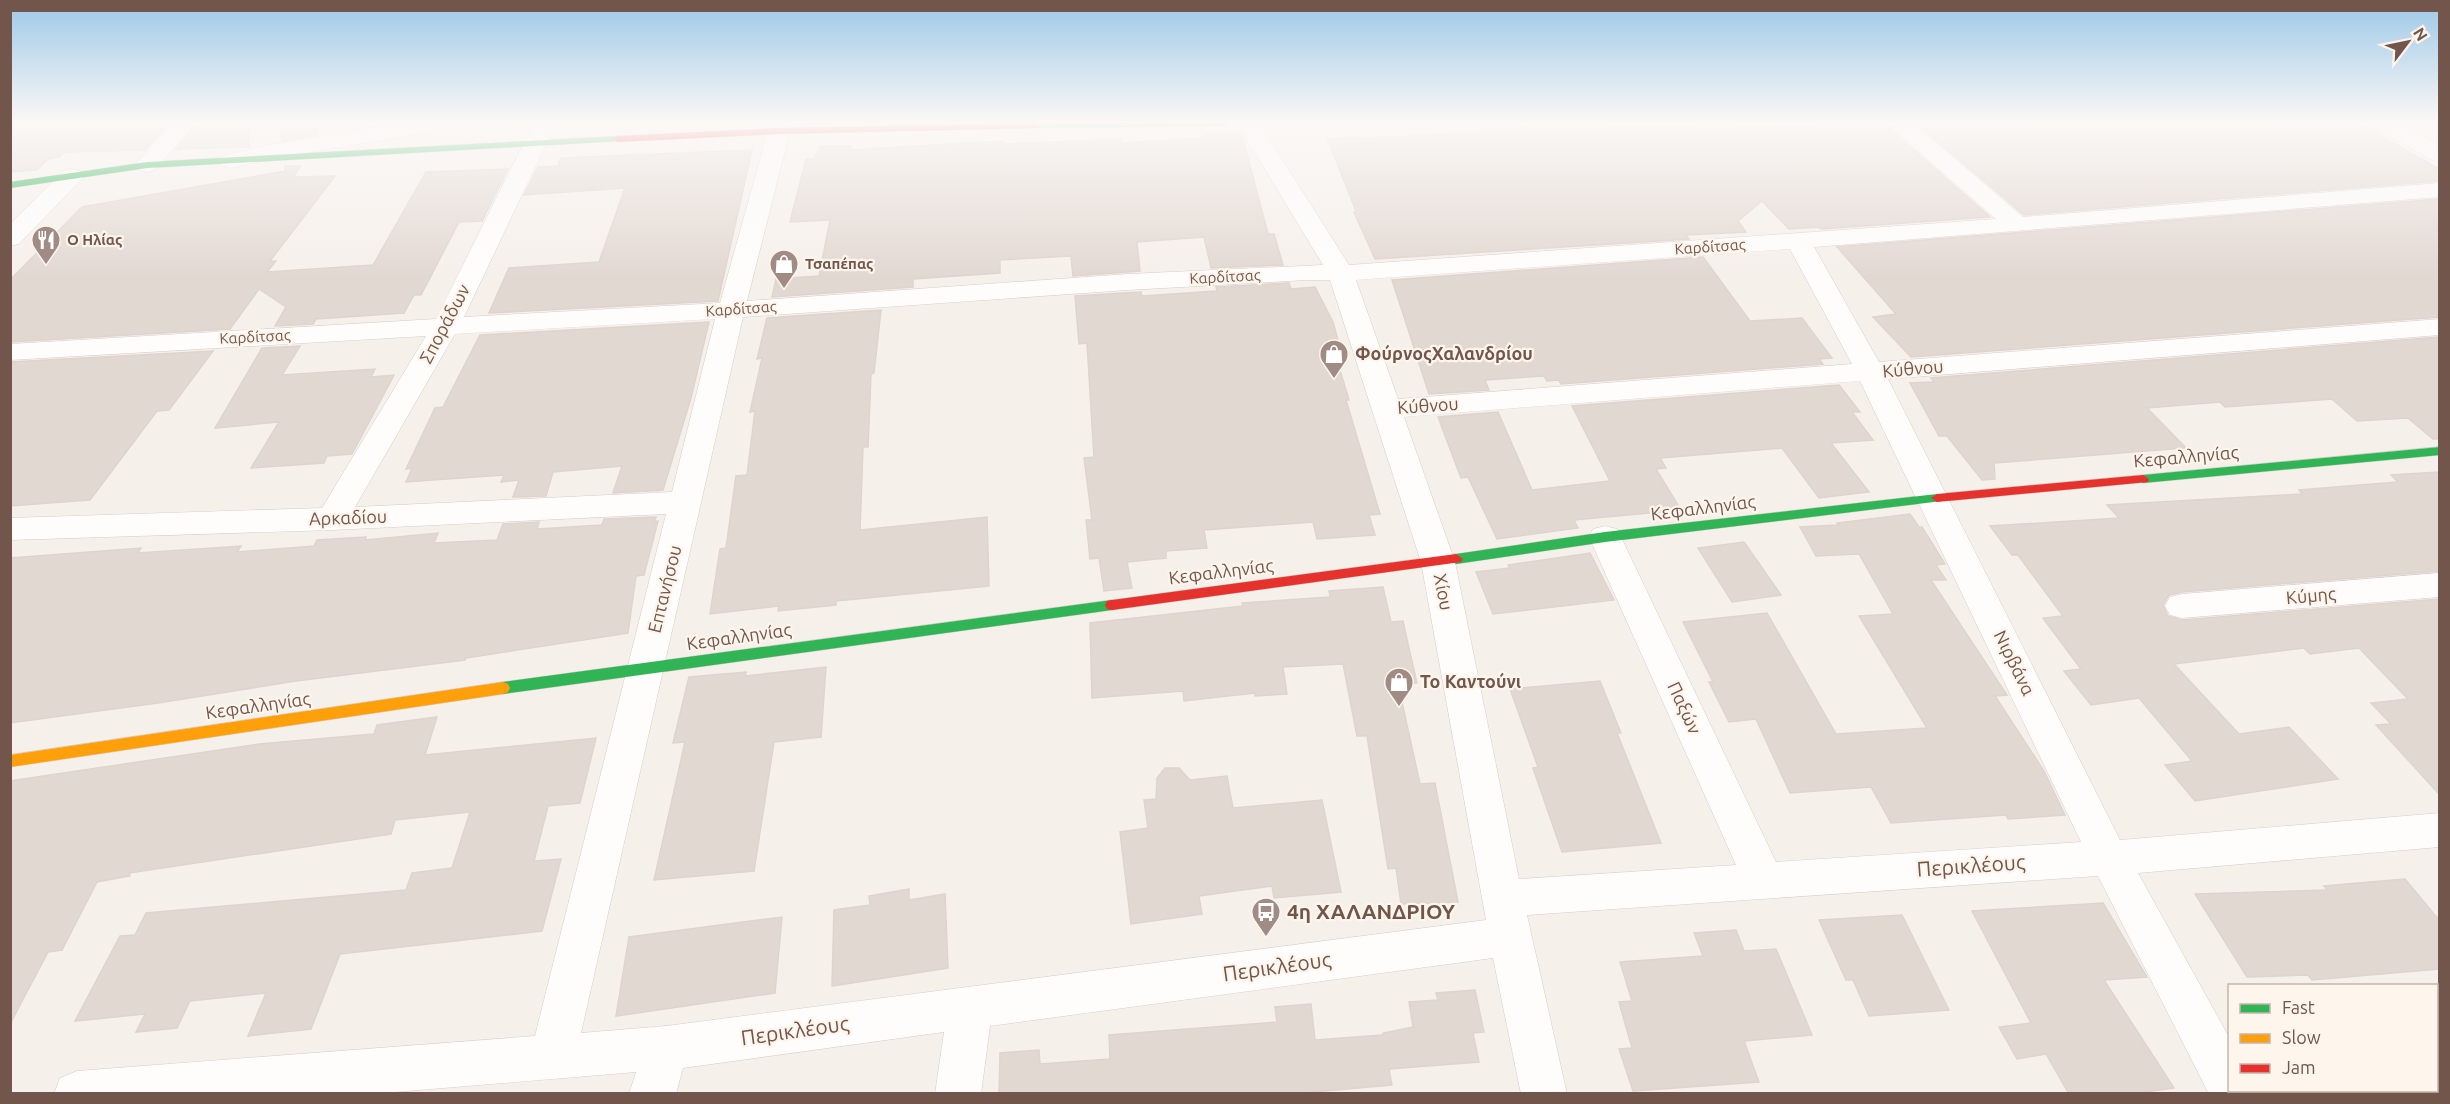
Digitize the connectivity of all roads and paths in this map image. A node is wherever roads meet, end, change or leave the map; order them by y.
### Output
1 (114, 175) edge
2 (167, 175) edge
3 (520, 175) edge
4 (766, 175) edge
5 (1280, 175) edge
6 (1959, 175) edge
7 (130, 182) dead end
8 (10, 185) edge
9 (60, 190) junction
10 (2439, 190) edge
11 (2017, 225) junction
12 (10, 239) edge
13 (1798, 241) junction
14 (1341, 273) junction
15 (730, 310) junction
16 (446, 326) junction
17 (2439, 327) edge
18 (10, 352) edge
19 (1870, 372) junction
20 (1386, 409) junction
21 (2439, 451) edge
22 (1934, 498) junction
23 (686, 502) junction
24 (332, 519) junction
25 (10, 529) edge
26 (1605, 537) junction
27 (1438, 562) junction
28 (2439, 585) edge
29 (2182, 606) dead end
30 (645, 667) junction
31 (10, 761) edge
32 (2439, 830) edge
33 (2109, 858) junction
34 (1763, 879) junction
35 (1506, 917) junction
36 (970, 1008) junction
37 (666, 1048) junction
38 (553, 1056) junction
39 (2228, 1084) edge
40 (77, 1094) edge
41 (652, 1094) edge
42 (958, 1094) edge
43 (1544, 1094) edge

1 - 9 street
2 - 7 street
3 - 16 street, Σποράδων
4 - 15 street, Επτανήσου
5 - 14 street, Χίου
6 - 11 street
8 - 9 street
9 - 12 street
10 - 11 street, Καρδίτσας
11 - 13 street, Καρδίτσας
13 - 14 street, Καρδίτσας
13 - 19 street, Νιρβάνα
14 - 15 street, Καρδίτσας
14 - 20 street, Χίου
15 - 16 street, Καρδίτσας
15 - 23 street, Επτανήσου
16 - 18 street, Καρδίτσας
16 - 24 street, Σποράδων
17 - 19 street, Κύθνου
19 - 20 street, Κύθνου
19 - 22 street, Νιρβάνα
20 - 27 street, Χίου
21 - 22 street, Κεφαλληνίας
22 - 26 street, Κεφαλληνίας
22 - 33 street, Νιρβάνα
23 - 24 street, Αρκαδίου
23 - 30 street, Επτανήσου
24 - 25 street, Αρκαδίου
26 - 27 street, Κεφαλληνίας
26 - 34 street, Παξών
27 - 30 street, Κεφαλληνίας
27 - 35 street, Χίου
28 - 29 street, Κύμης
30 - 31 street, Κεφαλληνίας
30 - 38 street, Επτανήσου
32 - 33 street, Περικλέους
33 - 34 street, Περικλέους
33 - 39 street, Νιρβάνα
34 - 35 street, Περικλέους
35 - 36 street, Περικλέους
35 - 43 street, Χίου
36 - 37 street, Περικλέους
36 - 42 street
37 - 38 street, Περικλέους
37 - 41 street
38 - 40 street, Περικλέους

